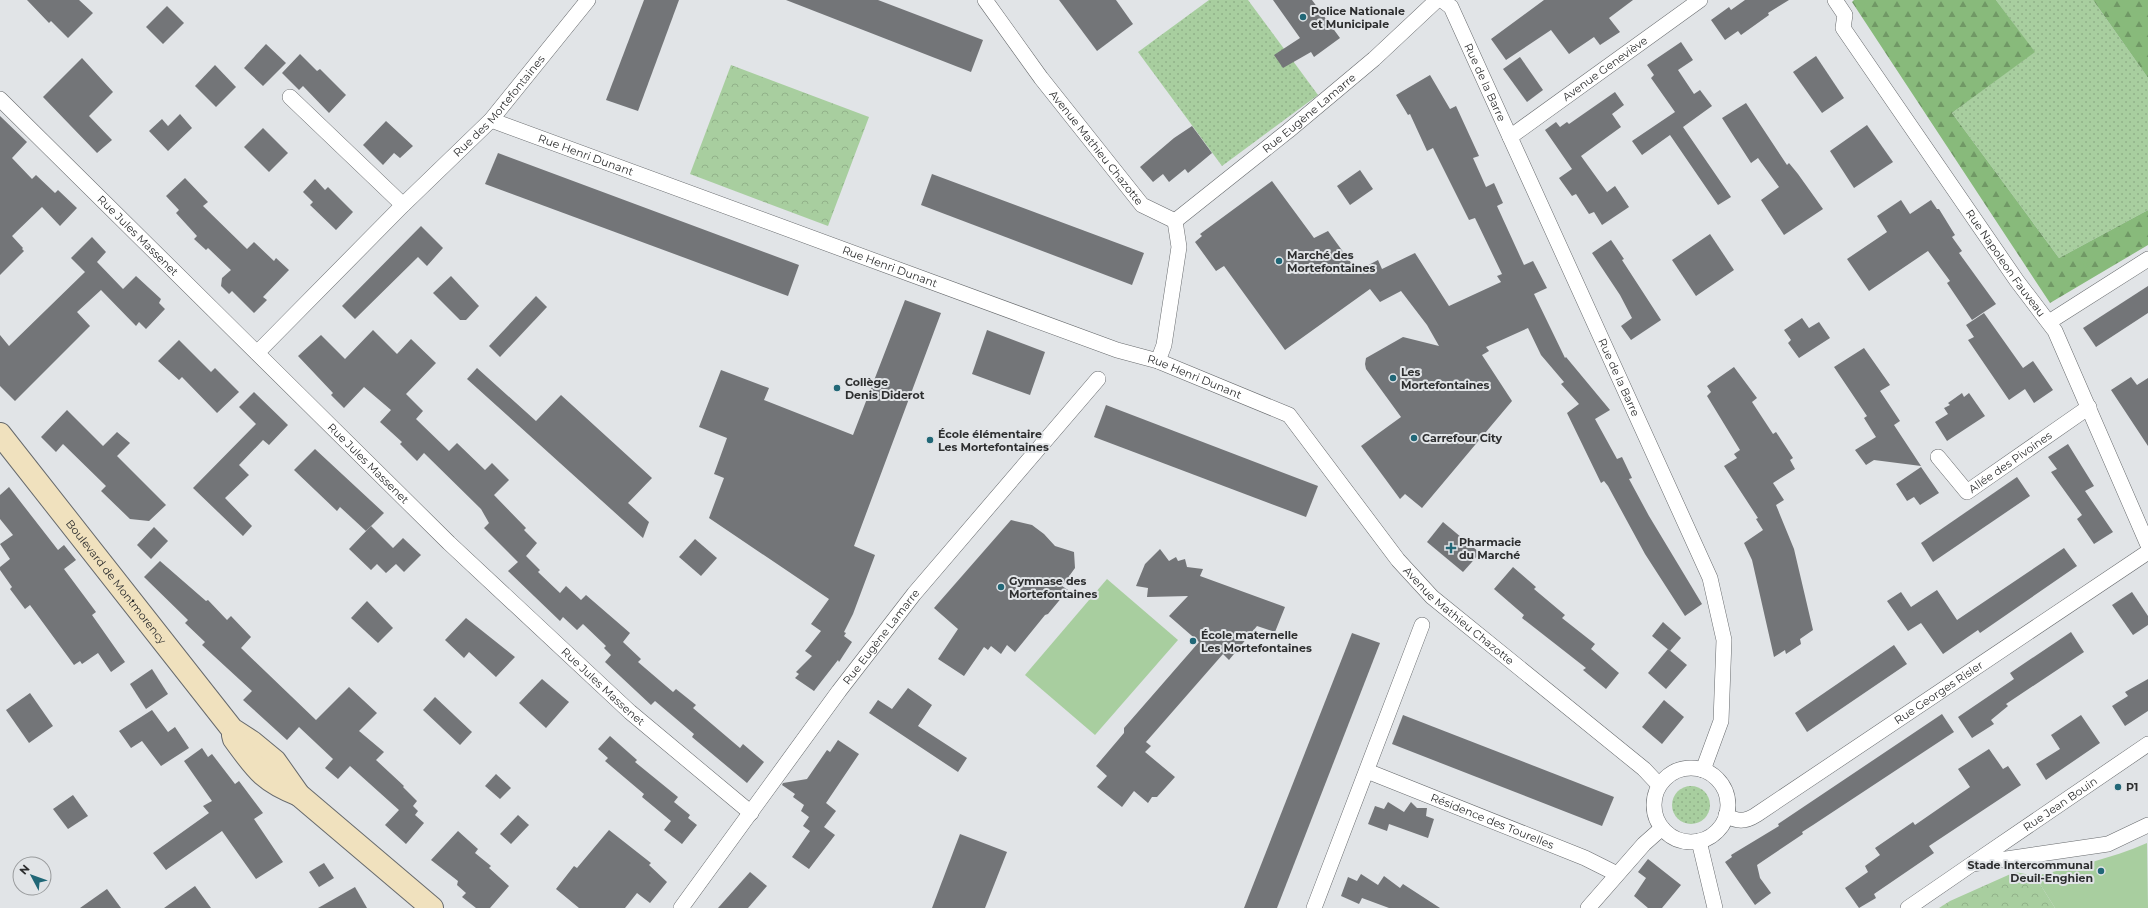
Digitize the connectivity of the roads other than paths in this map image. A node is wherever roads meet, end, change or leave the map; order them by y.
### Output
1 (588, 0) edge
2 (985, 0) edge
3 (1437, 0) edge
4 (1442, 0) edge
5 (1700, 0) edge
6 (1835, 0) edge
7 (290, 97) dead end
8 (0, 99) edge
9 (491, 120) junction
10 (1510, 137) junction
11 (403, 205) junction
12 (1176, 221) junction
13 (2148, 259) edge
14 (2048, 322) junction
15 (257, 353) junction
16 (1158, 361) junction
17 (1098, 379) dead end
18 (2089, 406) junction
19 (1289, 415) joint
20 (0, 434) edge
21 (1938, 457) dead end
22 (2148, 545) edge
23 (2148, 552) edge
24 (1422, 625) dead end
25 (2148, 744) edge
26 (1367, 770) junction
27 (1703, 770) junction
28 (1659, 785) junction
29 (751, 813) junction
30 (1726, 815) junction
31 (2148, 825) edge
32 (1662, 828) junction
33 (1700, 840) junction
34 (1972, 864) junction
35 (1616, 874) junction
36 (432, 908) edge
37 (680, 908) edge
38 (1314, 908) edge
39 (1588, 908) edge
40 (1715, 908) edge
41 (1908, 908) edge

1 - 9 street, Rue des Mortefontaines
2 - 12 street, Avenue Mathieu Chazotte
3 - 12 street, Rue Eugène Lamarre
4 - 10 street, Rue de la Barre
5 - 10 street, Avenue Geneviève
6 - 14 street, Rue Napoleon Fauveau
7 - 11 street
8 - 15 street, Rue Jules Massenet
9 - 11 street, Rue des Mortefontaines
9 - 16 street, Rue Henri Dunant
10 - 27 street, Rue de la Barre
11 - 15 street, Rue des Mortefontaines
12 - 16 street
13 - 14 street
14 - 18 street, Rue Napoleon Fauveau
15 - 29 street, Rue Jules Massenet
16 - 19 street, Rue Henri Dunant
17 - 29 street, Rue Eugène Lamarre
18 - 21 street, Allée des Pivoines
18 - 22 street, Rue Napoleon Fauveau
19 - 28 street, Avenue Mathieu Chazotte
20 - 36 street, Boulevard de Montmorency
23 - 30 street, Rue Georges Risler
24 - 26 street
25 - 34 street, Rue Jean Bouin
26 - 35 street, Résidence des Tourelles
26 - 38 street
27 - 28 street
27 - 30 street
28 - 32 street
29 - 37 street, Rue Eugène Lamarre
30 - 33 street
31 - 34 street, Rue Jean Bouin
32 - 33 street
32 - 35 street
33 - 40 street
34 - 41 street, Rue Jean Bouin
35 - 39 street

